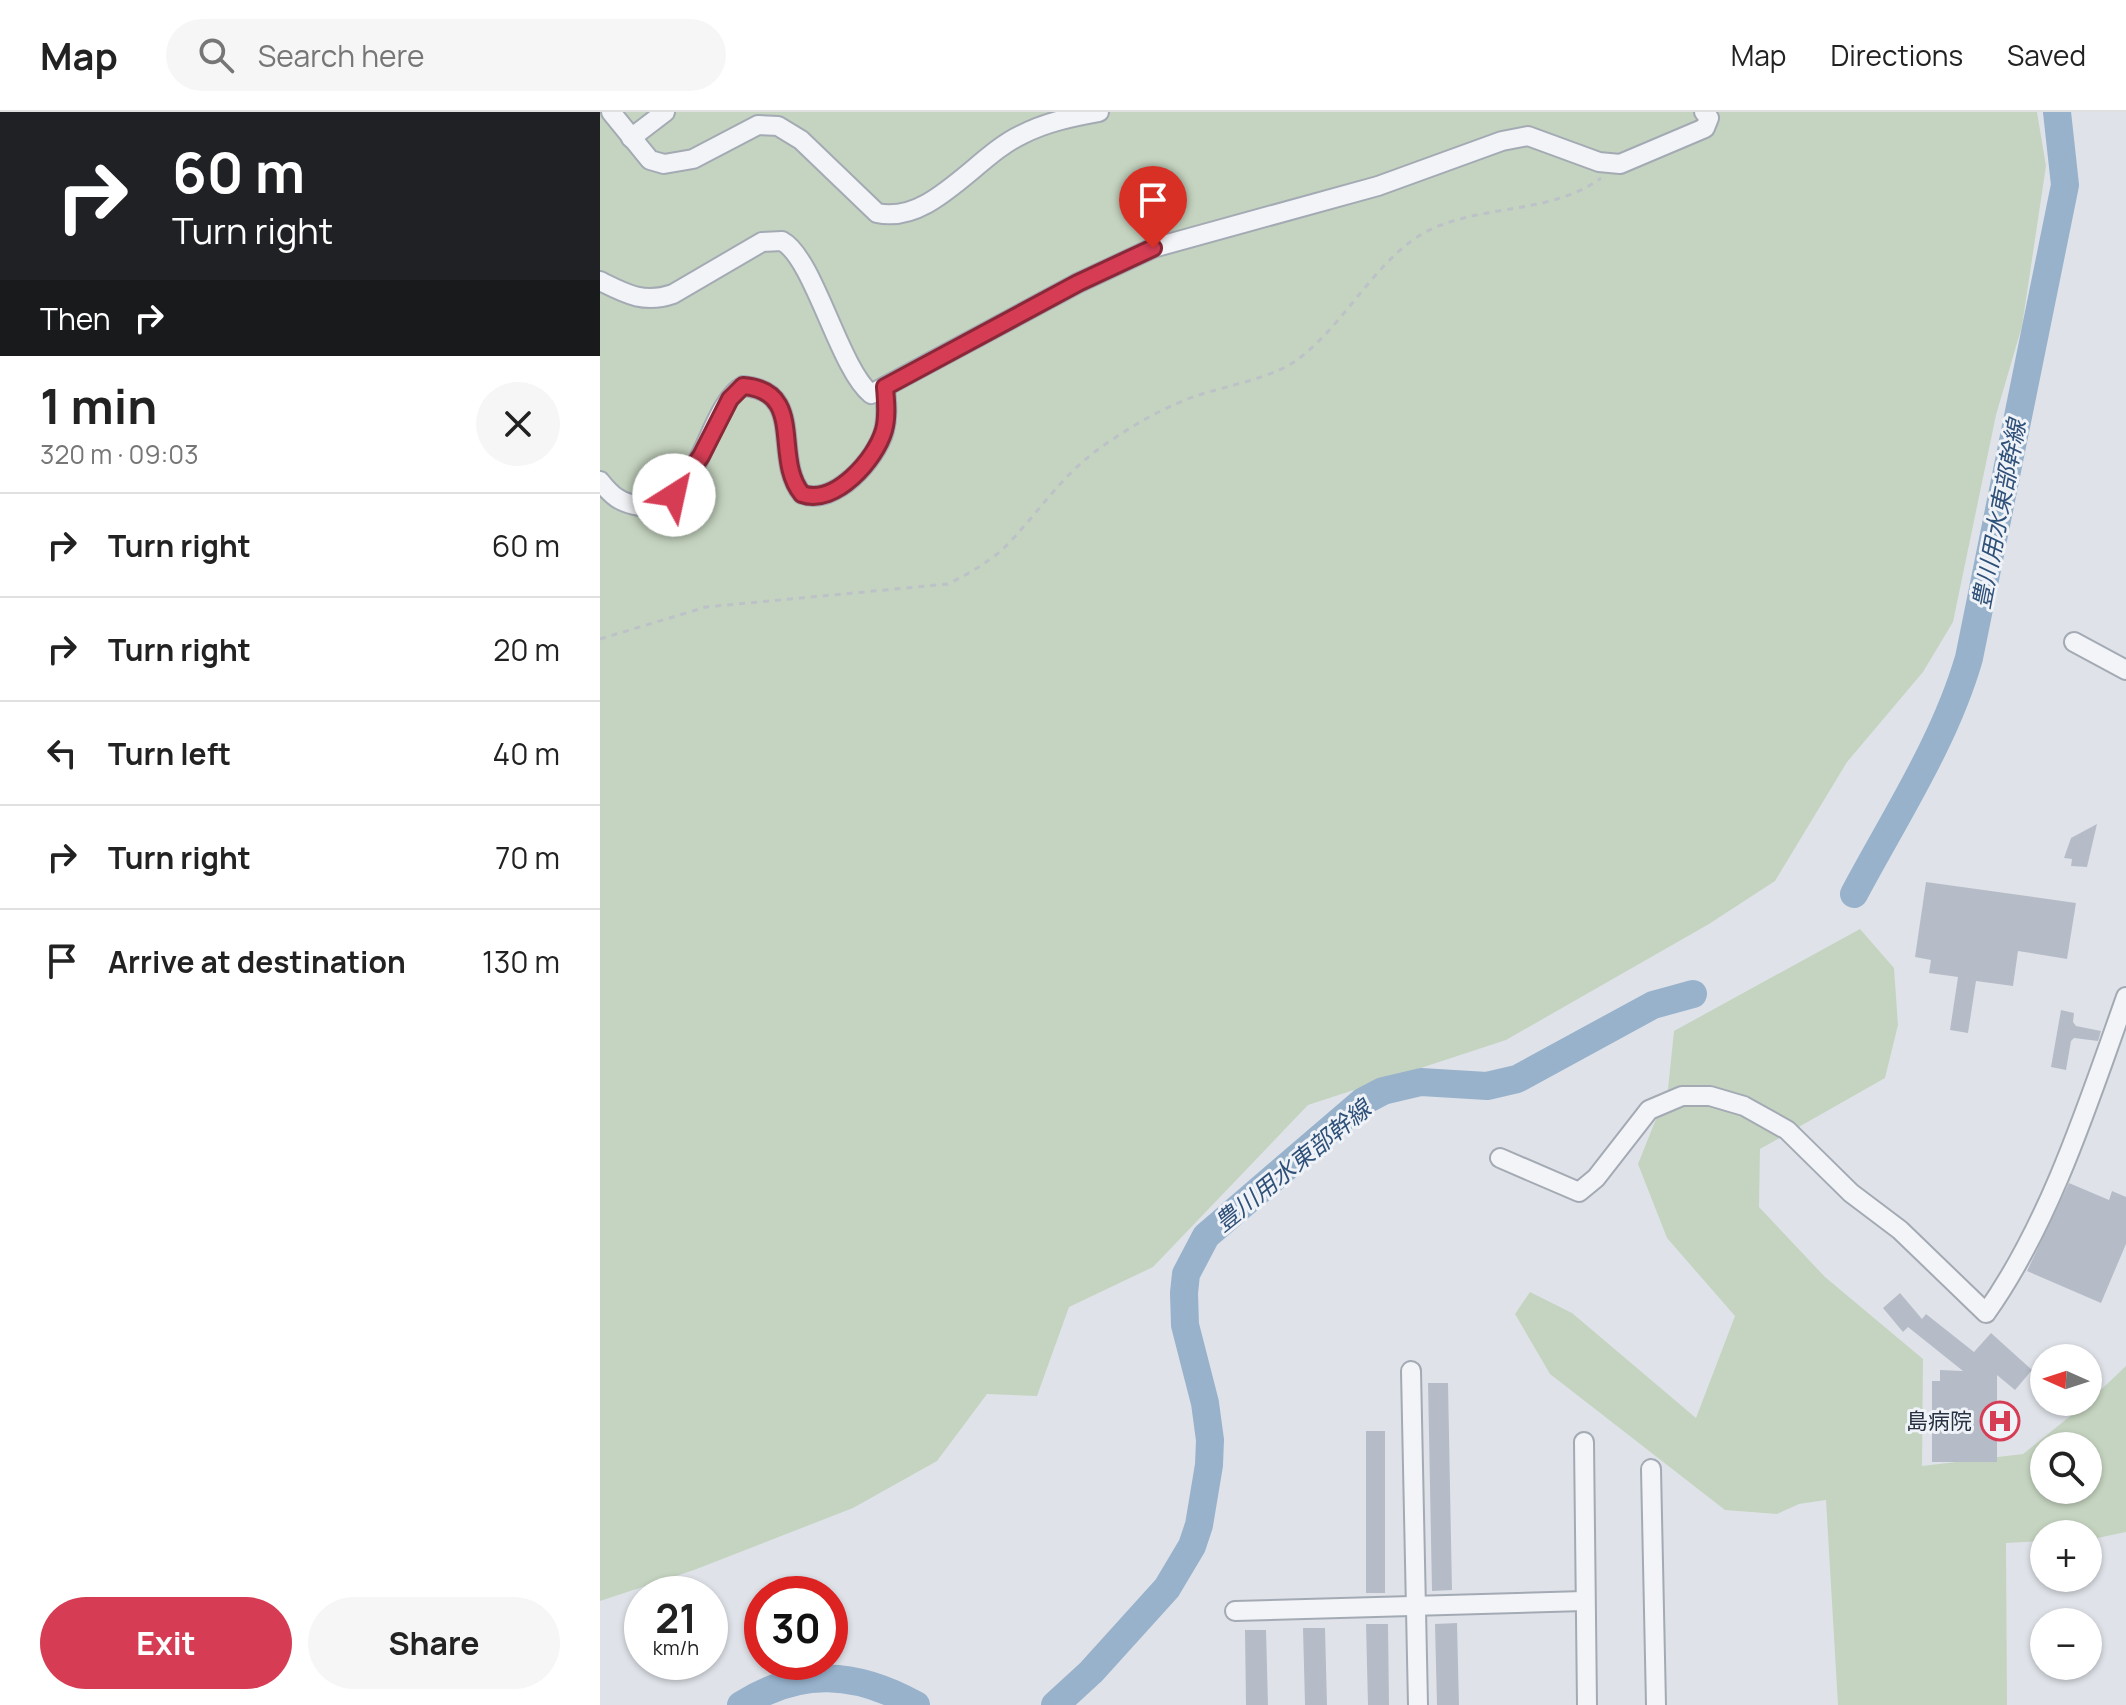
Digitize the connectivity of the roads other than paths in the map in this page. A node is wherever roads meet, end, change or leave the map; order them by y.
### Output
1 (611, 112) edge
2 (665, 112) edge
3 (1099, 112) edge
4 (1704, 112) edge
5 (631, 138) junction
6 (600, 281) edge
7 (885, 387) junction
8 (600, 481) edge
9 (2074, 642) dead end
10 (2126, 670) edge
11 (2126, 997) edge
12 (1500, 1158) dead end
13 (1411, 1371) dead end
14 (1584, 1442) dead end
15 (1651, 1469) dead end
16 (1584, 1601) junction
17 (1418, 1606) junction
18 (1235, 1611) dead end
19 (1418, 1705) edge
20 (1587, 1705) edge
21 (1656, 1705) edge

1 - 5 street
2 - 5 street
3 - 5 street
4 - 7 street
6 - 7 street
7 - 8 street
9 - 10 street
11 - 12 street
13 - 17 street
14 - 16 street
15 - 21 street
16 - 17 street
16 - 20 street
17 - 18 street
17 - 19 street

